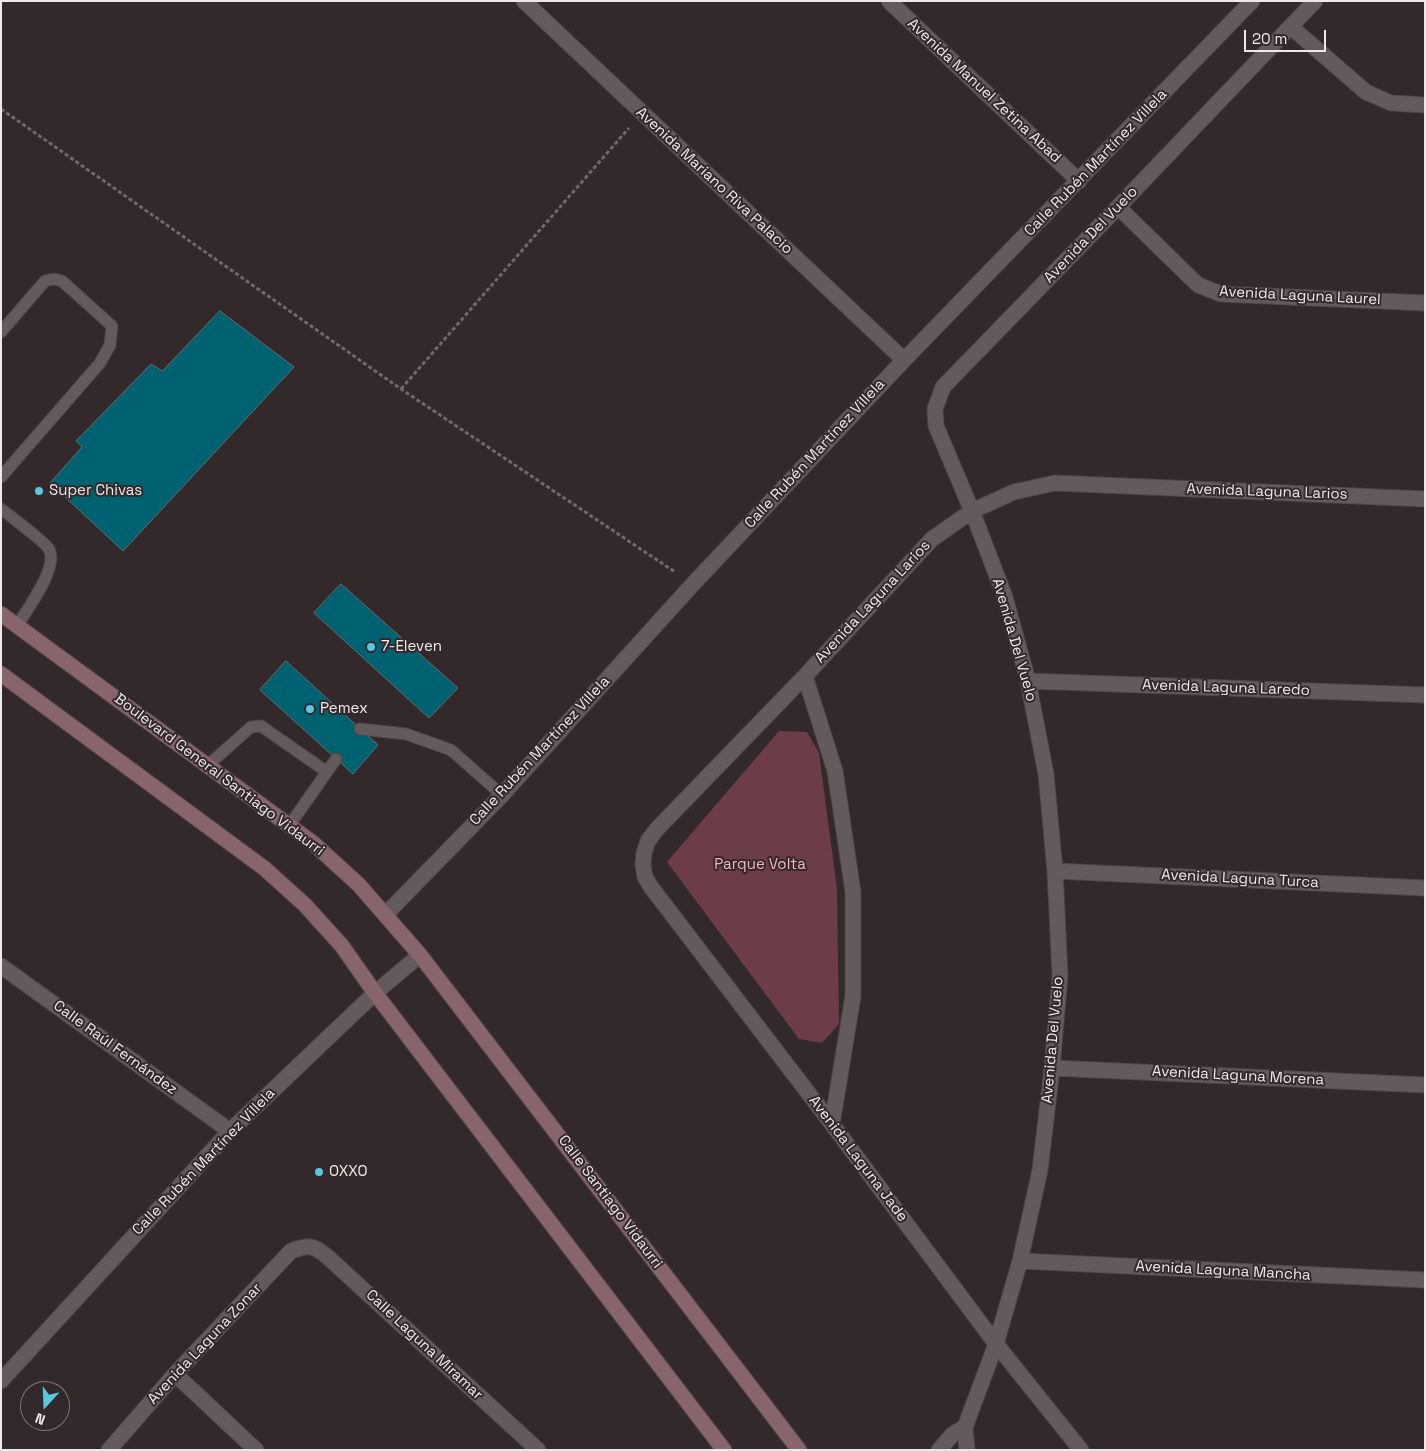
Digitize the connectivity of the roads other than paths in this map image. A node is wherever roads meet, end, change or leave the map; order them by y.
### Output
1 (524, 1) edge
2 (889, 1) edge
3 (1252, 1) edge
4 (1315, 1) edge
5 (1291, 27) junction
6 (1425, 105) edge
7 (1079, 181) junction
8 (1118, 207) junction
9 (1425, 303) edge
10 (1, 332) edge
11 (904, 360) junction
12 (1, 477) edge
13 (1425, 499) edge
14 (1, 509) edge
15 (972, 511) junction
16 (1, 614) edge
17 (17, 626) junction
18 (1, 674) edge
19 (805, 676) junction
20 (1028, 681) junction
21 (1425, 694) edge
22 (360, 729) dead end
23 (336, 759) dead end
24 (207, 766) junction
25 (327, 772) junction
26 (502, 795) junction
27 (289, 826) junction
28 (643, 865) joint
29 (1055, 871) junction
30 (1425, 888) edge
31 (386, 914) junction
32 (420, 955) junction
33 (1, 966) edge
34 (374, 992) junction
35 (1052, 1068) junction
36 (1425, 1085) edge
37 (832, 1124) junction
38 (230, 1131) junction
39 (306, 1245) joint
40 (1020, 1261) junction
41 (1425, 1280) edge
42 (996, 1344) junction
43 (176, 1374) junction
44 (1, 1381) edge
45 (965, 1427) junction
46 (109, 1450) edge
47 (256, 1450) edge
48 (538, 1450) edge
49 (724, 1450) edge
50 (799, 1450) edge
51 (939, 1450) edge
52 (967, 1450) edge
53 (1080, 1450) edge

1 - 11 street, Avenida Mariano Riva Palacio
2 - 7 street, Avenida Manuel Zetina Abad
3 - 7 street, Calle Rubén Martínez Villela
4 - 5 street, Avenida Del Vuelo
5 - 6 street
5 - 8 street, Avenida Del Vuelo
7 - 11 street, Calle Rubén Martínez Villela
8 - 9 street, Avenida Laguna Laurel
8 - 15 street, Avenida Del Vuelo
10 - 12 lane
11 - 26 street, Calle Rubén Martínez Villela
13 - 15 street, Avenida Laguna Larios
14 - 17 lane
15 - 19 street, Avenida Laguna Larios
15 - 20 street, Avenida Del Vuelo
16 - 17 main road, Boulevard General Santiago Vidaurri
17 - 24 main road, Boulevard General Santiago Vidaurri
18 - 34 main road
19 - 28 street, Avenida Laguna Larios
19 - 37 street
20 - 21 street, Avenida Laguna Laredo
20 - 29 street, Avenida Del Vuelo
22 - 26 lane
23 - 25 lane
24 - 25 lane
24 - 27 main road, Boulevard General Santiago Vidaurri
25 - 27 lane
26 - 31 street, Calle Rubén Martínez Villela
27 - 31 main road, Boulevard General Santiago Vidaurri
28 - 37 street, Avenida Laguna Jade
29 - 30 street, Avenida Laguna Turca
29 - 35 street, Avenida Del Vuelo
31 - 32 main road, Boulevard General Santiago Vidaurri
32 - 34 street, Calle Rubén Martínez Villela
32 - 50 main road, Calle Santiago Vidaurri
33 - 38 street, Calle Raúl Fernández
34 - 38 street, Calle Rubén Martínez Villela
34 - 49 main road
35 - 36 street, Avenida Laguna Morena
35 - 40 street, Avenida Del Vuelo
37 - 42 street, Avenida Laguna Jade
38 - 44 street, Calle Rubén Martínez Villela
39 - 43 street, Avenida Laguna Zonar
39 - 48 street, Calle Laguna Miramar
40 - 41 street, Avenida Laguna Mancha
40 - 42 street, Avenida Del Vuelo
42 - 45 street, Avenida Del Vuelo
42 - 53 street, Avenida Laguna Jade
43 - 46 street, Avenida Laguna Zonar
43 - 47 street
45 - 51 street
45 - 52 street, Avenida Del Vuelo

